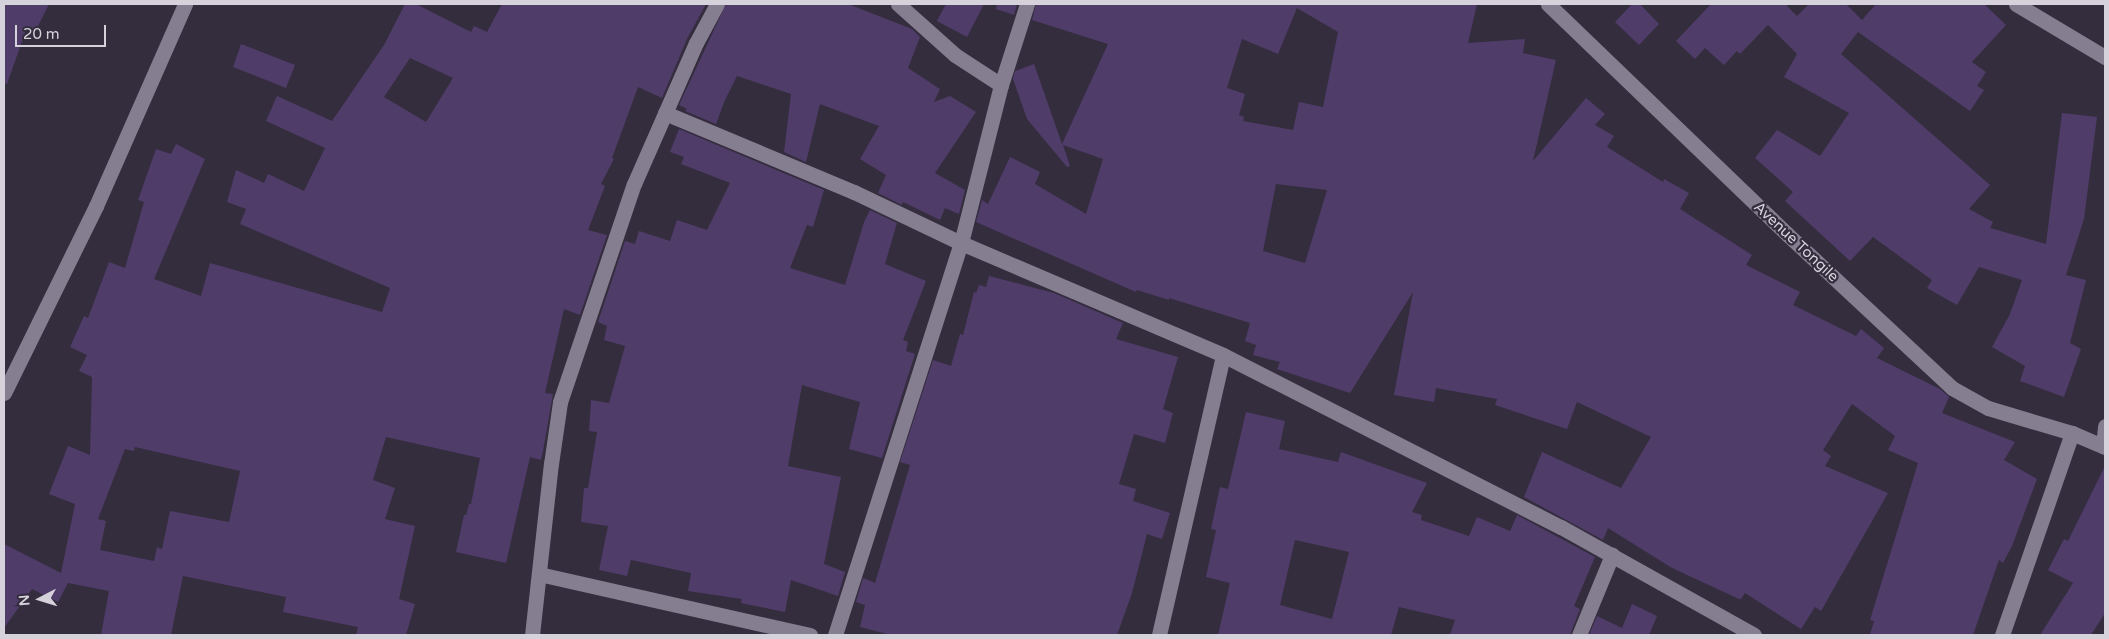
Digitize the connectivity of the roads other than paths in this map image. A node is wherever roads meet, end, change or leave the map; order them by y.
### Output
1 (185, 4) edge
2 (717, 4) edge
3 (898, 4) edge
4 (1027, 4) edge
5 (1548, 4) edge
6 (2016, 4) edge
7 (2105, 57) edge
8 (1001, 85) junction
9 (665, 114) junction
10 (961, 243) junction
11 (1223, 355) junction
12 (4, 393) edge
13 (2105, 426) edge
14 (2072, 433) junction
15 (2104, 446) edge
16 (1612, 555) junction
17 (539, 574) junction
18 (532, 635) edge
19 (810, 635) edge
20 (835, 635) edge
21 (1159, 635) edge
22 (1579, 635) edge
23 (1754, 635) edge
24 (2002, 635) edge

1 - 12 street
2 - 9 street
3 - 8 street
4 - 8 street
5 - 14 street, Avenue Tongile
6 - 7 street
8 - 10 street
9 - 10 street
9 - 17 street
10 - 11 street
10 - 20 street
11 - 16 street
11 - 21 street
13 - 15 street
14 - 15 street, Avenue Tongile
14 - 24 street
16 - 22 street
16 - 23 street
17 - 18 street
17 - 19 street

